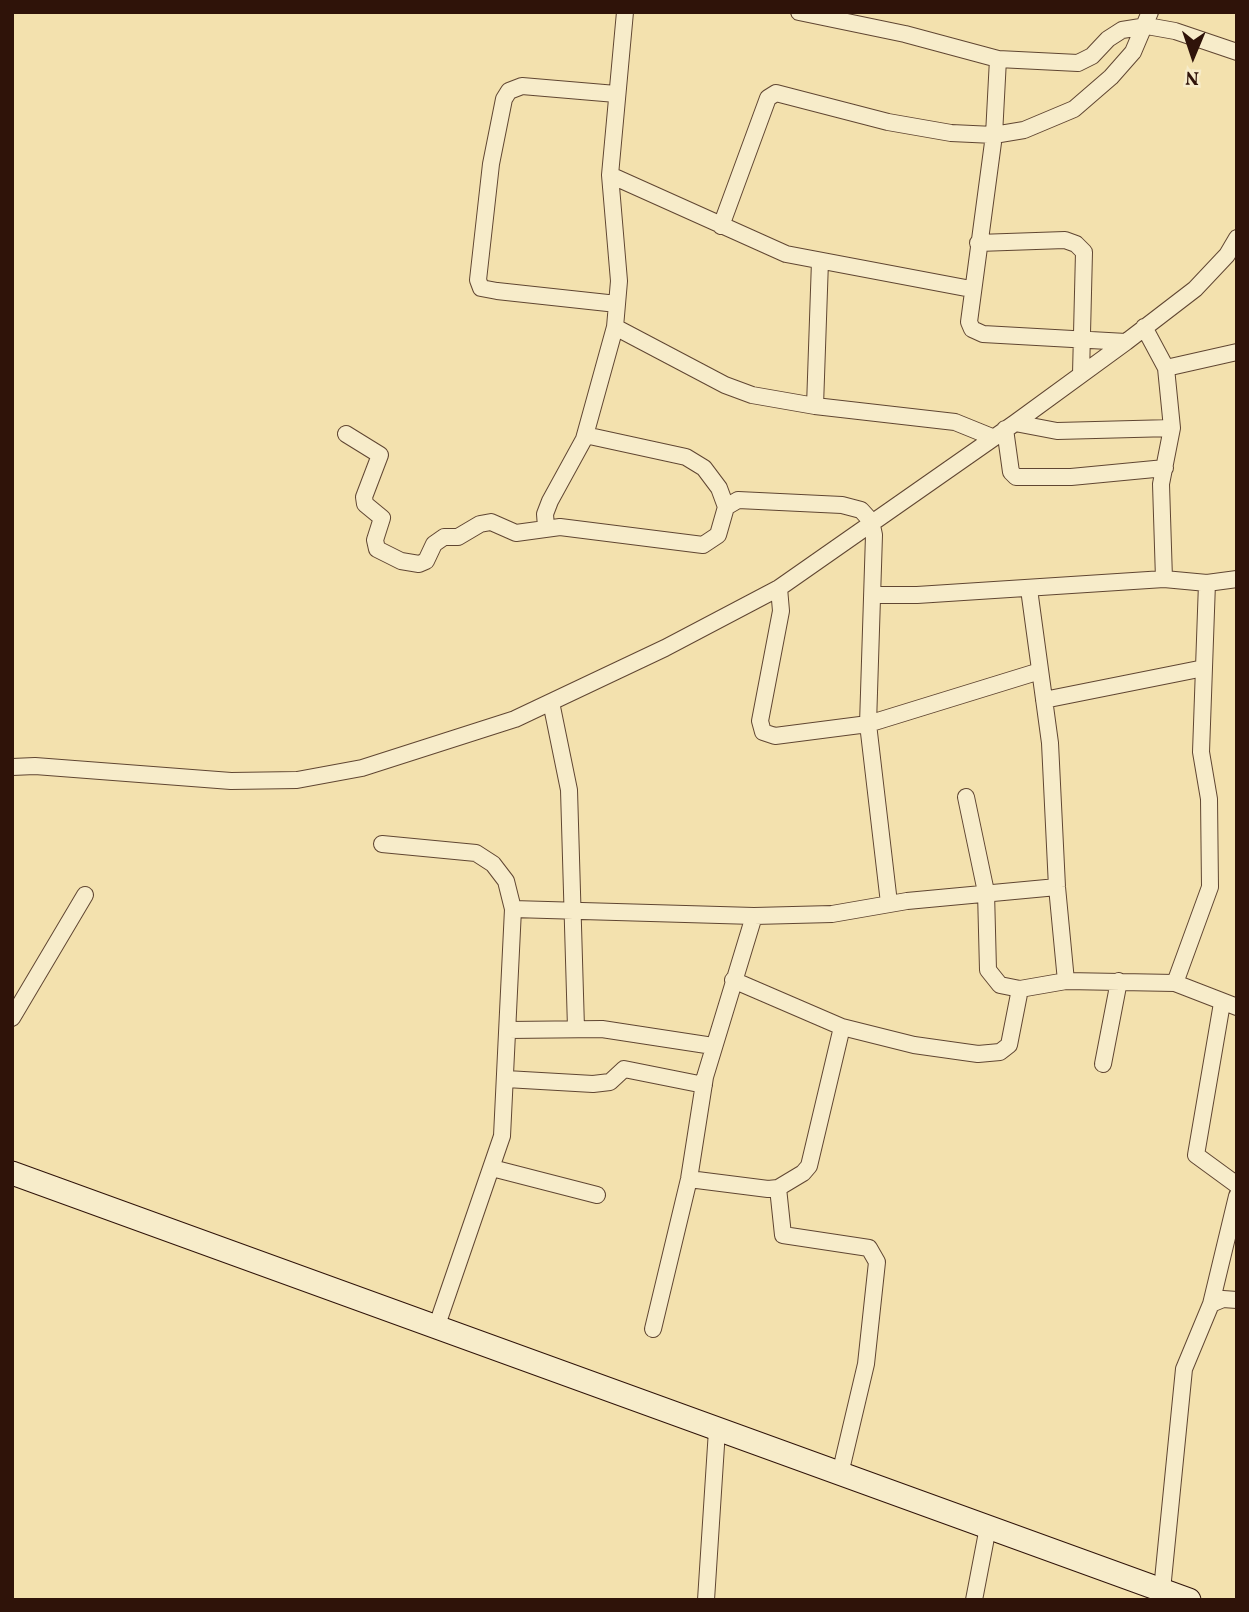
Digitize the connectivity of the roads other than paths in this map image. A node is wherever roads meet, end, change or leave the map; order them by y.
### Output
1 (625, 12) edge
2 (799, 12) edge
3 (1148, 19) edge
4 (1237, 52) edge
5 (998, 58) junction
6 (616, 94) junction
7 (994, 135) junction
8 (610, 174) junction
9 (721, 226) junction
10 (1237, 238) edge
11 (978, 243) junction
12 (820, 261) junction
13 (971, 289) junction
14 (617, 304) junction
15 (615, 327) junction
16 (1144, 327) junction
17 (1081, 337) junction
18 (1126, 342) junction
19 (1237, 352) edge
20 (1166, 368) junction
21 (1081, 374) junction
22 (815, 407) junction
23 (1172, 428) junction
24 (1004, 430) junction
25 (346, 434) dead end
26 (585, 435) junction
27 (1165, 468) junction
28 (726, 507) junction
29 (871, 520) junction
30 (546, 527) junction
31 (1164, 579) junction
32 (1237, 579) edge
33 (1207, 583) junction
34 (779, 587) junction
35 (1029, 589) junction
36 (873, 595) junction
37 (1204, 668) junction
38 (1040, 671) junction
39 (1044, 700) junction
40 (551, 702) junction
41 (868, 724) junction
42 (12, 767) edge
43 (966, 797) dead end
44 (382, 844) dead end
45 (1057, 887) junction
46 (986, 892) junction
47 (85, 895) dead end
48 (889, 903) junction
49 (513, 909) junction
50 (574, 911) junction
51 (754, 916) junction
52 (733, 980) junction
53 (1066, 981) junction
54 (1119, 981) junction
55 (1175, 983) junction
56 (1020, 989) junction
57 (1230, 1005) edge
58 (12, 1018) edge
59 (842, 1027) junction
60 (576, 1028) junction
61 (508, 1030) junction
62 (713, 1046) junction
63 (1103, 1064) dead end
64 (506, 1079) junction
65 (704, 1085) junction
66 (492, 1168) junction
67 (12, 1173) edge
68 (689, 1179) junction
69 (1237, 1185) edge
70 (778, 1188) junction
71 (597, 1195) dead end
72 (1237, 1196) edge
73 (1237, 1300) edge
74 (1211, 1304) junction
75 (436, 1328) junction
76 (653, 1329) dead end
77 (717, 1430) junction
78 (840, 1474) junction
79 (988, 1527) junction
80 (1162, 1590) junction
81 (706, 1600) edge
82 (974, 1600) edge
83 (1189, 1600) edge

1 - 6 street
2 - 5 street
3 - 4 street
3 - 5 street
3 - 7 street
5 - 7 street
6 - 8 street
6 - 14 street
7 - 9 street
7 - 11 street
8 - 9 street
8 - 14 street
9 - 12 street
10 - 16 street
11 - 13 street
11 - 17 street
12 - 13 street
12 - 22 street
13 - 17 street
14 - 15 street
15 - 22 street
15 - 26 street
16 - 18 street
16 - 20 street
17 - 18 street
17 - 21 street
18 - 21 street
19 - 20 street
20 - 23 street
21 - 24 street
22 - 24 street
23 - 24 street
23 - 27 street
24 - 27 street
24 - 29 street
25 - 30 street
26 - 28 street
26 - 30 street
27 - 31 street
28 - 29 street
28 - 30 street
29 - 34 street
29 - 36 street
31 - 33 street
31 - 35 street
32 - 33 street
33 - 37 street
34 - 40 street
34 - 41 street
35 - 36 street
35 - 38 street
36 - 41 street
37 - 39 street
37 - 55 street
38 - 39 street
38 - 41 street
39 - 45 street
40 - 42 street
40 - 50 street
41 - 48 street
43 - 46 street
44 - 49 street
45 - 46 street
45 - 53 street
46 - 48 street
46 - 56 street
47 - 58 street
48 - 51 street
49 - 50 street
49 - 61 street
50 - 51 street
50 - 60 street
51 - 52 street
52 - 59 street
52 - 62 street
53 - 54 street
53 - 56 street
54 - 55 street
54 - 63 street
55 - 57 street
56 - 59 street
57 - 69 street
59 - 70 street
60 - 61 street
60 - 62 street
61 - 64 street
62 - 65 street
64 - 65 street
64 - 66 street
65 - 68 street
66 - 71 street
66 - 75 street
67 - 75 main road
68 - 70 street
68 - 76 street
70 - 78 street
72 - 74 street
73 - 74 street
74 - 80 street
75 - 77 main road
77 - 78 main road
77 - 81 street
78 - 79 main road
79 - 80 main road
79 - 82 street
80 - 83 main road

